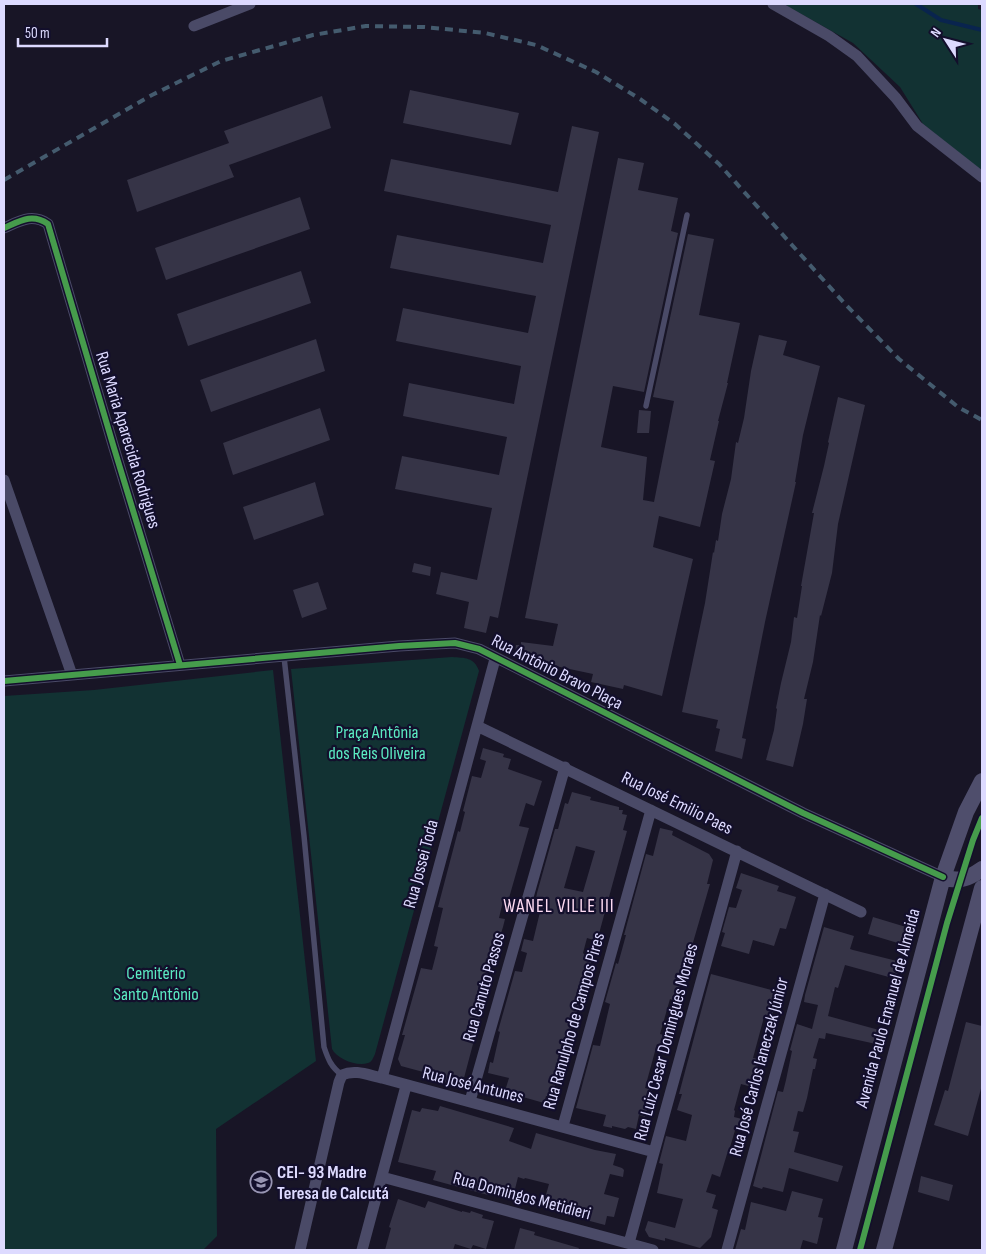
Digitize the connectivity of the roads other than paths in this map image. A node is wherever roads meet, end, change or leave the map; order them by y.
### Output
1 (250, 4) edge
2 (773, 4) edge
3 (194, 26) dead end
4 (982, 177) edge
5 (687, 215) dead end
6 (4, 228) edge
7 (646, 406) dead end
8 (4, 480) edge
9 (284, 657) junction
10 (495, 658) junction
11 (180, 665) junction
12 (72, 675) junction
13 (4, 680) edge
14 (477, 726) junction
15 (565, 767) junction
16 (982, 781) edge
17 (651, 810) junction
18 (737, 851) junction
19 (982, 870) edge
20 (943, 877) junction
21 (982, 888) edge
22 (825, 894) junction
23 (862, 912) dead end
24 (342, 1074) junction
25 (382, 1078) junction
26 (406, 1086) junction
27 (470, 1101) junction
28 (563, 1126) junction
29 (654, 1152) junction
30 (382, 1177) junction
31 (629, 1243) junction
32 (300, 1250) edge
33 (362, 1250) edge
34 (653, 1250) edge
35 (728, 1250) edge
36 (844, 1250) edge
37 (884, 1250) edge

1 - 3 street
2 - 4 street
5 - 7 lane
6 - 11 street, Rua Maria Aparecida Rodrigues
8 - 12 street
9 - 10 street, Rua Antônio Bravo Plaça
9 - 11 street, Rua Antônio Bravo Plaça
9 - 24 lane
10 - 14 street, Rua Jossei Toda
10 - 20 street, Rua Antônio Bravo Plaça
11 - 12 street, Rua Antônio Bravo Plaça
12 - 13 street, Rua Antônio Bravo Plaça
14 - 15 street, Rua José Emilio Paes
14 - 25 street, Rua Jossei Toda
15 - 17 street, Rua José Emilio Paes
15 - 27 street, Rua Canuto Passos
16 - 20 main road, Avenida Paulo Emanuel de Almeida
17 - 18 street, Rua José Emilio Paes
17 - 28 street, Rua Ranulpho de Campos Pires
18 - 22 street, Rua José Emilio Paes
18 - 29 street, Rua Luiz Cesar Domingues Moraes
19 - 20 main road
20 - 36 main road, Avenida Paulo Emanuel de Almeida
21 - 37 main road
22 - 23 street, Rua José Emilio Paes
22 - 35 street, Rua José Carlos Ianeczek Júnior
24 - 25 street, Rua José Antunes
24 - 32 street
25 - 26 street, Rua José Antunes
26 - 27 street, Rua José Antunes
26 - 30 street
27 - 28 street, Rua José Antunes
28 - 29 street, Rua José Antunes
29 - 31 street, Rua Luiz Cesar Domingues Moraes
30 - 31 street, Rua Domingos Metidieri
30 - 33 street
31 - 34 street, Rua Domingos Metidieri

